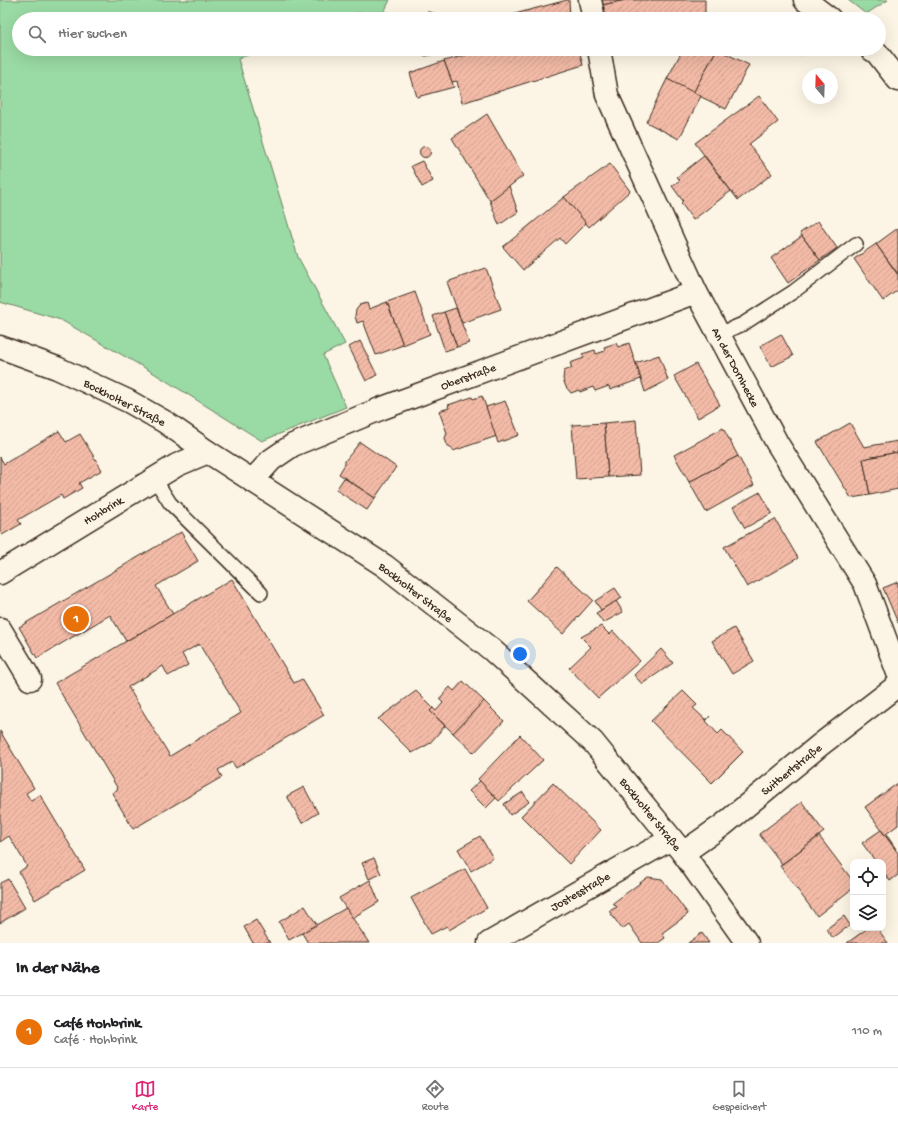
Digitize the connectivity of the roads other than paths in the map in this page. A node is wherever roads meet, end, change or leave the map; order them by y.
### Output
1 (590, 0) edge
2 (805, 0) edge
3 (593, 12) edge
4 (821, 12) edge
5 (600, 56) edge
6 (879, 56) edge
7 (898, 80) edge
8 (856, 244) dead end
9 (696, 292) junction
10 (719, 334) junction
11 (0, 347) edge
12 (208, 452) junction
13 (154, 478) junction
14 (252, 481) junction
15 (0, 573) edge
16 (261, 593) dead end
17 (0, 629) edge
18 (898, 673) edge
19 (30, 679) dead end
20 (898, 685) edge
21 (677, 846) junction
22 (489, 943) edge
23 (747, 943) edge

1 - 3 street
2 - 4 street
5 - 9 street, An der Dornhecke
6 - 7 street
8 - 10 lane
9 - 10 street, An der Dornhecke
9 - 14 street, Oberstraße
10 - 18 street, An der Dornhecke
11 - 12 street, Bockholter Straße
12 - 13 street, Hohbrink
12 - 14 street, Bockholter Straße
13 - 15 street, Hohbrink
13 - 16 lane
14 - 21 street, Bockholter Straße
17 - 19 street
20 - 21 street, Suitbertstraße
21 - 22 street, Jostesstraße
21 - 23 street, Bockholter Straße

